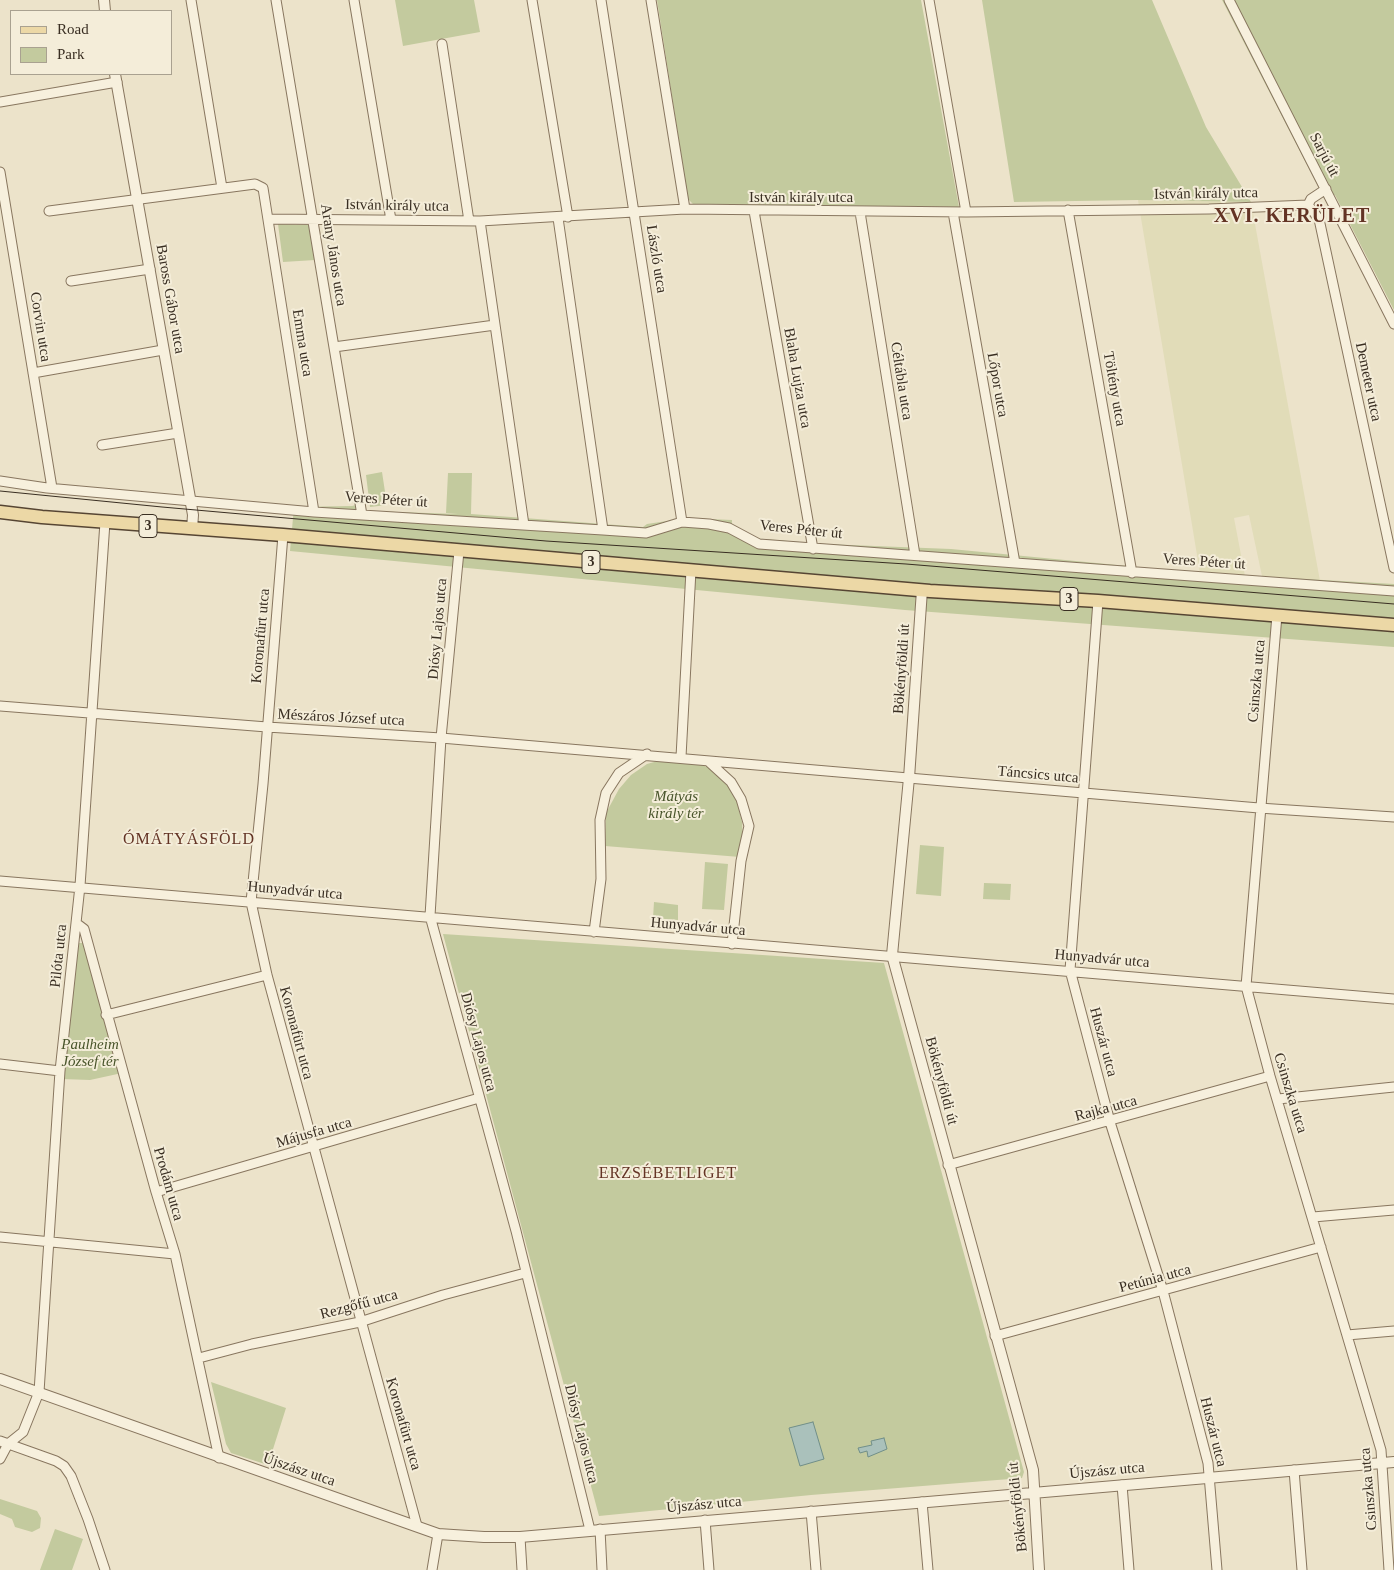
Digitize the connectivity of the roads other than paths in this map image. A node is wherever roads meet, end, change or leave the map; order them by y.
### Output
1 (191, 0) edge
2 (276, 0) edge
3 (354, 0) edge
4 (532, 0) edge
5 (601, 0) edge
6 (651, 0) edge
7 (929, 0) edge
8 (1229, 0) edge
9 (442, 44) dead end
10 (116, 78) edge
11 (0, 102) edge
12 (0, 172) edge
13 (222, 188) junction
14 (1326, 189) junction
15 (137, 199) junction
16 (1308, 205) junction
17 (685, 209) junction
18 (1068, 210) junction
19 (49, 211) dead end
20 (754, 211) junction
21 (635, 212) junction
22 (860, 212) junction
23 (953, 212) junction
24 (966, 212) junction
25 (568, 217) junction
26 (558, 218) junction
27 (269, 219) junction
28 (313, 219) junction
29 (4, 220) edge
30 (391, 220) junction
31 (469, 221) junction
32 (480, 221) junction
33 (150, 269) junction
34 (71, 281) dead end
35 (1394, 324) edge
36 (495, 325) junction
37 (334, 347) junction
38 (163, 350) junction
39 (33, 373) junction
40 (178, 432) junction
41 (102, 445) dead end
42 (0, 481) edge
43 (52, 488) junction
44 (190, 502) junction
45 (0, 512) edge
46 (314, 512) junction
47 (362, 515) junction
48 (104, 522) junction
49 (682, 522) junction
50 (524, 525) junction
51 (192, 529) junction
52 (603, 530) junction
53 (283, 535) junction
54 (813, 549) junction
55 (459, 551) junction
56 (915, 554) junction
57 (1015, 563) junction
58 (1394, 568) edge
59 (691, 570) junction
60 (1132, 573) junction
61 (922, 590) junction
62 (1394, 591) edge
63 (1098, 601) junction
64 (1277, 615) junction
65 (1394, 625) edge
66 (0, 706) edge
67 (92, 714) junction
68 (267, 727) junction
69 (441, 738) junction
70 (647, 754) junction
71 (681, 757) junction
72 (708, 761) junction
73 (909, 778) junction
74 (1085, 793) junction
75 (1259, 808) junction
76 (1394, 817) edge
77 (0, 881) edge
78 (80, 886) junction
79 (251, 902) junction
80 (430, 916) junction
81 (76, 923) junction
82 (594, 932) junction
83 (732, 944) junction
84 (892, 956) junction
85 (1070, 970) junction
86 (266, 975) junction
87 (1246, 986) junction
88 (1394, 999) edge
89 (106, 1015) junction
90 (0, 1064) edge
91 (60, 1071) junction
92 (1270, 1076) junction
93 (1394, 1086) edge
94 (479, 1098) junction
95 (1278, 1099) junction
96 (1110, 1122) junction
97 (313, 1148) junction
98 (948, 1165) junction
99 (156, 1192) junction
100 (1394, 1210) edge
101 (1313, 1217) junction
102 (0, 1237) edge
103 (48, 1242) junction
104 (1321, 1247) junction
105 (175, 1254) junction
106 (525, 1273) junction
107 (1163, 1291) junction
108 (360, 1322) junction
109 (1394, 1331) edge
110 (1347, 1335) junction
111 (995, 1336) junction
112 (198, 1358) junction
113 (0, 1379) edge
114 (39, 1392) junction
115 (4, 1442) edge
116 (219, 1458) junction
117 (0, 1459) edge
118 (1394, 1462) edge
119 (1381, 1463) junction
120 (1294, 1470) junction
121 (1210, 1478) junction
122 (1122, 1484) junction
123 (1034, 1492) junction
124 (922, 1502) junction
125 (811, 1511) junction
126 (705, 1520) junction
127 (417, 1526) junction
128 (595, 1529) junction
129 (438, 1534) junction
130 (520, 1537) junction
131 (105, 1570) edge
132 (432, 1570) edge
133 (522, 1570) edge
134 (602, 1570) edge
135 (709, 1570) edge
136 (816, 1570) edge
137 (928, 1570) edge
138 (1040, 1570) edge
139 (1128, 1570) edge
140 (1217, 1570) edge
141 (1302, 1570) edge
142 (1389, 1570) edge

1 - 13 street
2 - 28 street, Arany János utca
3 - 30 street
4 - 25 street
5 - 21 street, László utca
6 - 17 street
7 - 24 street
8 - 14 street, Sarjú út
9 - 31 street
10 - 11 street
10 - 15 street, Baross Gábor utca
12 - 29 street, Corvin utca
13 - 15 street
13 - 27 street, Emma utca
14 - 16 street
14 - 35 street, Sarjú út
15 - 19 street
15 - 33 street, Baross Gábor utca
16 - 18 street, István király utca
16 - 58 street, Demeter utca
17 - 20 street, István király utca
17 - 21 street, István király utca
18 - 24 street, István király utca
18 - 60 street, Töltény utca
20 - 22 street, István király utca
20 - 54 street, Blaha Lujza utca
21 - 25 street, István király utca
21 - 49 street, László utca
22 - 23 street, István király utca
22 - 56 street, Céltábla utca
23 - 24 street, István király utca
23 - 57 street, Lőpor utca
25 - 26 street, István király utca
26 - 32 street, István király utca
26 - 52 street
27 - 28 street, István király utca
27 - 46 street, Emma utca
28 - 30 street, István király utca
28 - 37 street, Arany János utca
29 - 39 street, Corvin utca
30 - 31 street, István király utca
31 - 32 street, István király utca
32 - 36 street
33 - 34 street
33 - 38 street, Baross Gábor utca
36 - 37 street
36 - 50 street
37 - 47 street, Arany János utca
38 - 39 street
38 - 40 street, Baross Gábor utca
39 - 43 street, Corvin utca
40 - 41 street
40 - 44 street, Baross Gábor utca
42 - 43 street, Veres Péter út
43 - 44 street, Veres Péter út
44 - 46 street, Veres Péter út
44 - 51 street, Baross Gábor utca
45 - 48 main road, 3
46 - 47 street, Veres Péter út
47 - 50 street, Veres Péter út
48 - 51 main road, 3
48 - 67 street, Pilóta utca
49 - 52 street, Veres Péter út
49 - 54 street, Veres Péter út
50 - 52 street, Veres Péter út
51 - 53 main road, 3
53 - 55 main road, 3
53 - 68 street, Koronafürt utca
54 - 56 street, Veres Péter út
55 - 59 main road, 3
55 - 69 street, Diósy Lajos utca
56 - 57 street, Veres Péter út
57 - 60 street, Veres Péter út
59 - 61 main road, 3
59 - 71 street
60 - 62 street, Veres Péter út
61 - 63 main road, 3
61 - 73 street, Bökényföldi út
63 - 64 main road, 3
63 - 74 street, Huszár utca
64 - 65 main road, 3
64 - 75 street, Csinszka utca
66 - 67 street, Mészáros József utca
67 - 68 street, Mészáros József utca
67 - 78 street, Pilóta utca
68 - 69 street, Mészáros József utca
68 - 79 street, Koronafürt utca
69 - 70 street, Mészáros József utca
69 - 80 street, Diósy Lajos utca
70 - 71 street, Mészáros József utca
70 - 82 street
71 - 72 street, Táncsics utca
72 - 73 street, Táncsics utca
72 - 83 street
73 - 74 street, Táncsics utca
73 - 84 street, Bökényföldi út
74 - 75 street, Táncsics utca
74 - 85 street, Huszár utca
75 - 76 street, Táncsics utca
75 - 87 street, Csinszka utca
77 - 78 street, Hunyadvár utca
78 - 79 street, Hunyadvár utca
78 - 81 street, Pilóta utca
79 - 80 street, Hunyadvár utca
79 - 86 street, Koronafürt utca
80 - 82 street, Hunyadvár utca
80 - 94 street, Diósy Lajos utca
81 - 89 street, Prodám utca
81 - 91 street, Pilóta utca
82 - 83 street, Hunyadvár utca
83 - 84 street, Hunyadvár utca
84 - 85 street, Hunyadvár utca
84 - 98 street, Bökényföldi út
85 - 87 street, Hunyadvár utca
85 - 96 street, Huszár utca
86 - 89 street
86 - 97 street, Koronafürt utca
87 - 88 street, Hunyadvár utca
87 - 92 street, Csinszka utca
89 - 99 street, Prodám utca
90 - 91 street
91 - 103 street, Pilóta utca
92 - 95 street, Csinszka utca
92 - 96 street, Rajka utca
93 - 95 street
94 - 97 street, Májusfa utca
94 - 106 street, Diósy Lajos utca
95 - 101 street, Csinszka utca
96 - 98 street, Rajka utca
96 - 107 street, Huszár utca
97 - 99 street, Májusfa utca
97 - 108 street, Koronafürt utca
98 - 111 street, Bökényföldi út
99 - 105 street, Prodám utca
100 - 101 street
101 - 104 street, Csinszka utca
102 - 103 street
103 - 105 street
103 - 114 street, Pilóta utca
104 - 107 street, Petúnia utca
104 - 110 street, Csinszka utca
105 - 112 street, Prodám utca
106 - 108 street, Rezgőfű utca
106 - 128 street, Diósy Lajos utca
107 - 111 street, Petúnia utca
107 - 121 street, Huszár utca
108 - 112 street, Rezgőfű utca
108 - 127 street, Koronafürt utca
109 - 110 street
110 - 119 street, Csinszka utca
111 - 123 street, Bökényföldi út
112 - 116 street, Prodám utca
113 - 114 street, Újszász utca
114 - 115 street
114 - 116 street, Újszász utca
115 - 117 street
115 - 131 street
116 - 127 street, Újszász utca
118 - 119 street, Újszász utca
119 - 120 street, Újszász utca
119 - 142 street, Csinszka utca
120 - 121 street, Újszász utca
120 - 141 street
121 - 122 street, Újszász utca
121 - 140 street, Huszár utca
122 - 123 street, Újszász utca
122 - 139 street
123 - 124 street, Újszász utca
123 - 138 street, Bökényföldi út
124 - 125 street, Újszász utca
124 - 137 street
125 - 126 street, Újszász utca
125 - 136 street
126 - 128 street, Újszász utca
126 - 135 street
127 - 129 street, Újszász utca
128 - 130 street, Újszász utca
128 - 134 street, Diósy Lajos utca
129 - 130 street, Újszász utca
129 - 132 street
130 - 133 street

